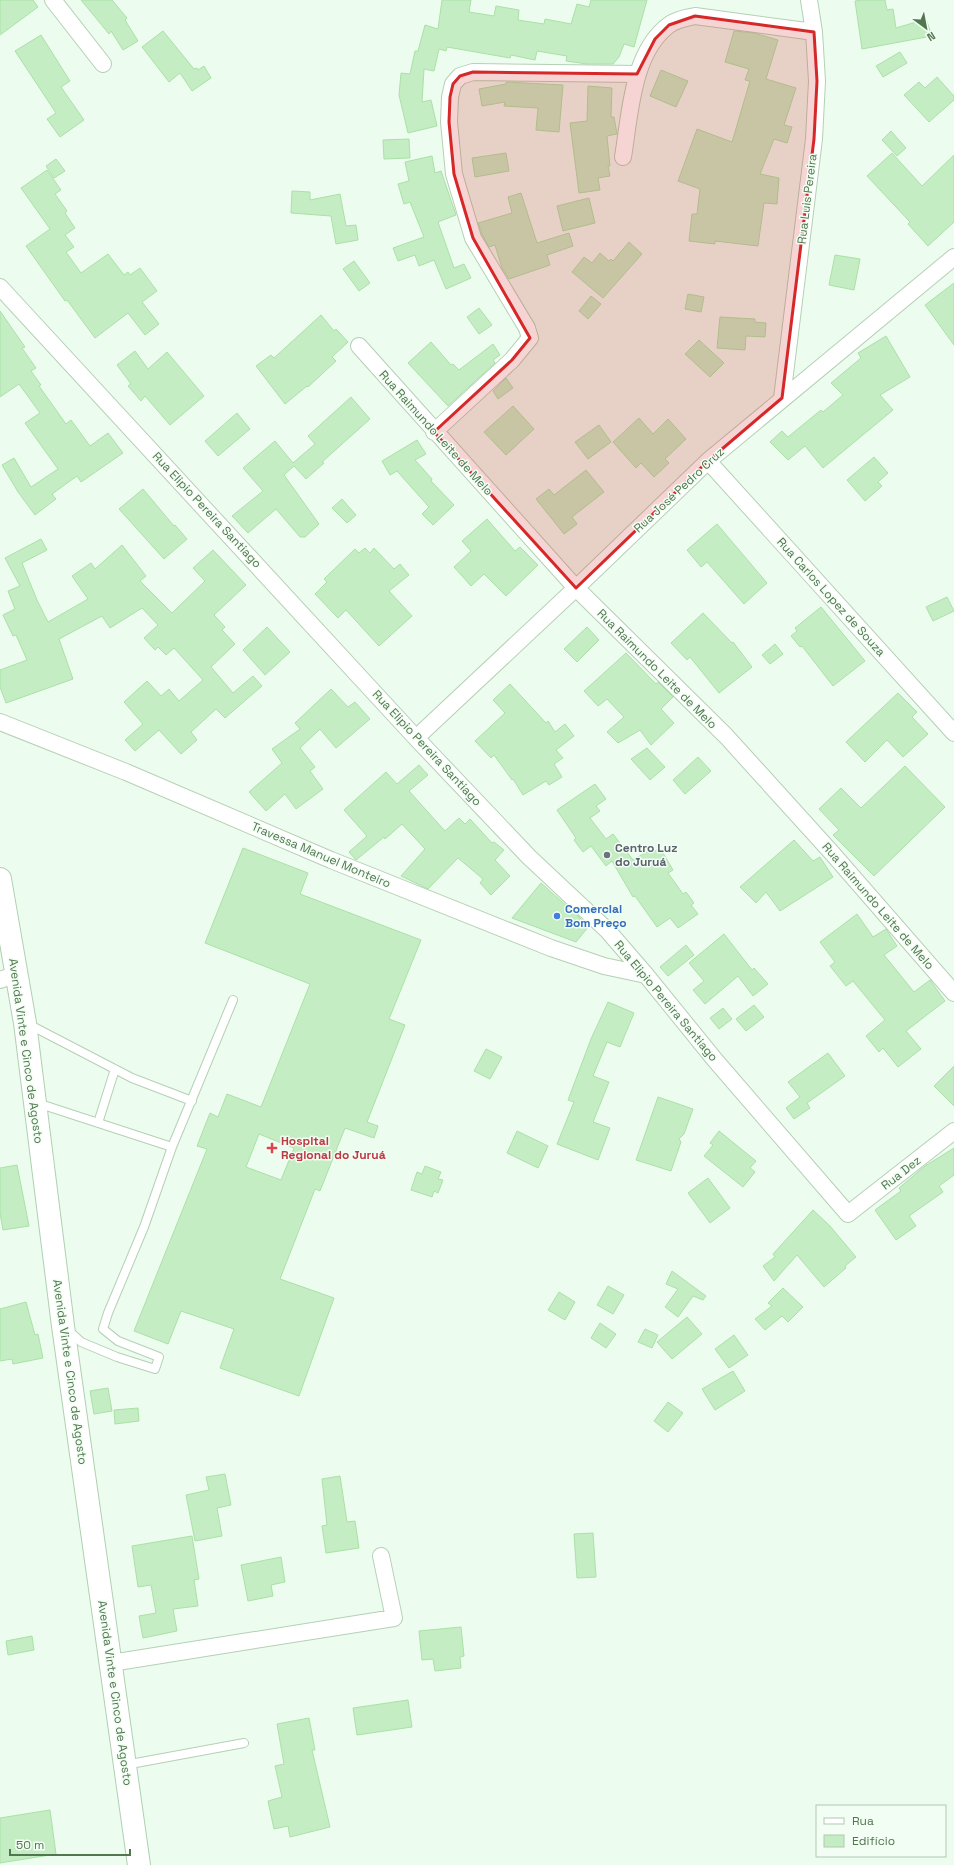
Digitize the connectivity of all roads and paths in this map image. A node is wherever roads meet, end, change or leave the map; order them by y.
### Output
1 (53, 0) edge
2 (809, 0) edge
3 (814, 32) junction
4 (103, 64) dead end
5 (637, 74) junction
6 (623, 157) dead end
7 (954, 257) edge
8 (0, 287) edge
9 (360, 346) dead end
10 (782, 398) junction
11 (434, 432) junction
12 (708, 461) junction
13 (576, 588) junction
14 (0, 722) edge
15 (954, 733) edge
16 (416, 738) junction
17 (0, 879) edge
18 (646, 975) junction
19 (8, 977) edge
20 (954, 993) edge
21 (233, 1000) dead end
22 (25, 1023) junction
23 (115, 1070) junction
24 (192, 1101) junction
25 (34, 1102) junction
26 (98, 1123) junction
27 (954, 1131) edge
28 (172, 1147) junction
29 (848, 1214) joint
30 (63, 1326) junction
31 (381, 1556) dead end
32 (111, 1663) junction
33 (244, 1742) dead end
34 (125, 1765) junction
35 (138, 1865) edge

1 - 4 street
2 - 3 street, Rua Luis Pereira
3 - 5 street
3 - 10 street, Rua Luis Pereira
5 - 6 street
5 - 11 street
7 - 10 street, Rua José Pedro Cruz
8 - 16 street, Rua Elipio Pereira Santiago
9 - 11 street, Rua Raimundo Leite de Melo
10 - 12 street, Rua José Pedro Cruz
11 - 13 street, Rua Raimundo Leite de Melo
12 - 13 street, Rua José Pedro Cruz
12 - 15 street, Rua Carlos Lopez de Souza
13 - 16 street, Rua José Pedro Cruz
13 - 20 street, Rua Raimundo Leite de Melo
14 - 18 street, Travessa Manuel Monteiro
16 - 18 street, Rua Elipio Pereira Santiago
17 - 19 main road, Avenida Vinte e Cinco de Agosto
18 - 29 street, Rua Elipio Pereira Santiago
19 - 22 main road, Avenida Vinte e Cinco de Agosto
21 - 24 lane
22 - 23 lane
22 - 25 main road, Avenida Vinte e Cinco de Agosto
23 - 24 lane
23 - 26 lane
24 - 28 lane
25 - 26 lane
25 - 30 main road, Avenida Vinte e Cinco de Agosto
26 - 28 lane
27 - 29 street, Rua Dez
28 - 30 lane
30 - 32 main road, Avenida Vinte e Cinco de Agosto
31 - 32 street
32 - 34 main road, Avenida Vinte e Cinco de Agosto
33 - 34 lane
34 - 35 main road, Avenida Vinte e Cinco de Agosto

